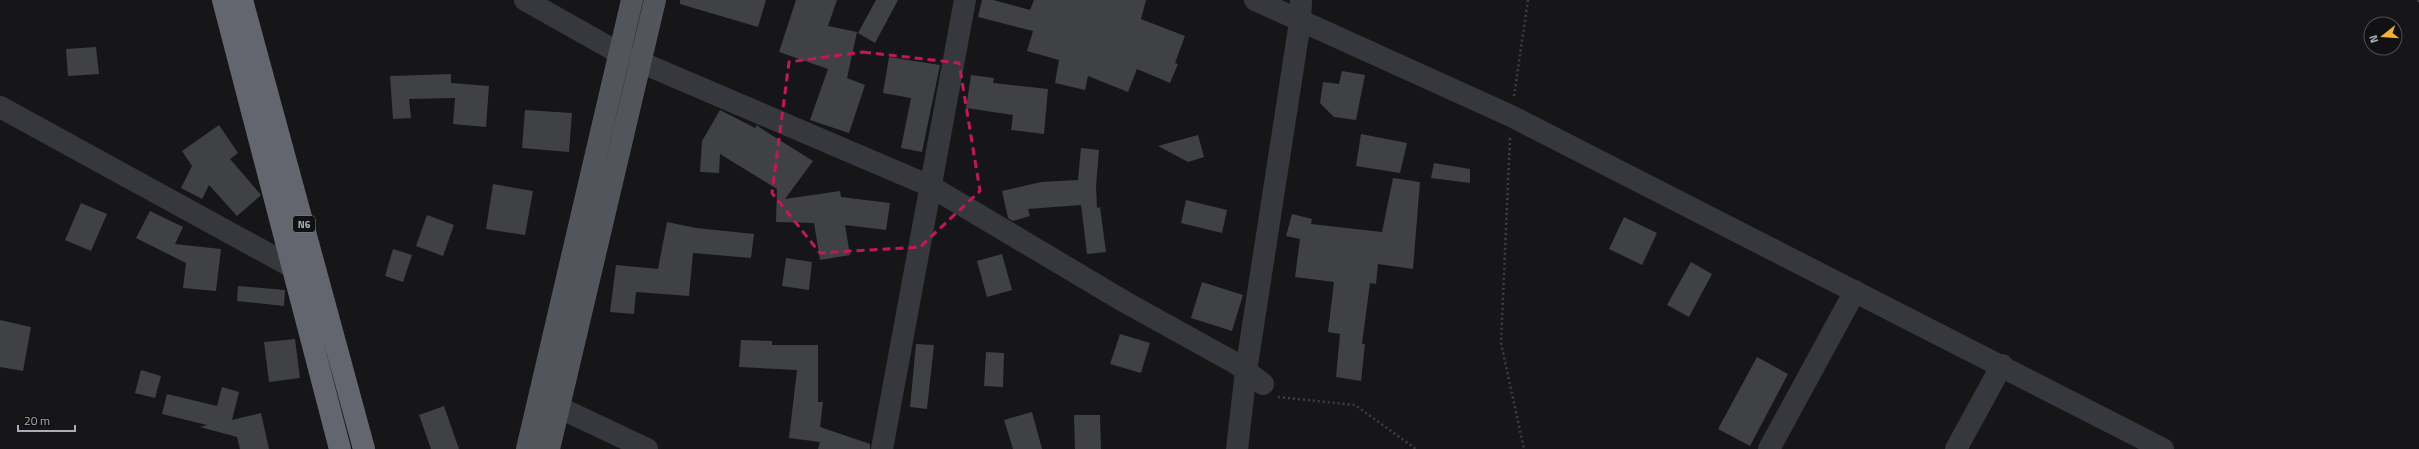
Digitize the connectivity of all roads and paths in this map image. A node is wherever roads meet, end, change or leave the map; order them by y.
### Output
1 (223, 0) edge
2 (242, 0) edge
3 (525, 0) edge
4 (632, 0) edge
5 (655, 0) edge
6 (965, 0) edge
7 (1255, 0) edge
8 (1301, 0) edge
9 (1528, 0) edge
10 (1300, 22) junction
11 (619, 53) junction
12 (640, 62) junction
13 (0, 107) edge
14 (1512, 116) junction
15 (930, 186) junction
16 (292, 267) junction
17 (320, 282) junction
18 (1855, 291) junction
19 (2002, 365) junction
20 (1254, 378) junction
21 (539, 397) junction
22 (559, 409) junction
23 (2153, 447) edge
24 (340, 449) edge
25 (364, 449) edge
26 (527, 449) edge
27 (548, 449) edge
28 (647, 449) edge
29 (882, 449) edge
30 (1237, 449) edge
31 (1416, 449) edge
32 (1524, 449) edge
33 (1769, 449) edge
34 (1956, 449) edge

1 - 16 highway, N6
2 - 17 highway, N6
3 - 11 street
4 - 11 main road
5 - 12 main road
6 - 15 street
7 - 10 street
8 - 10 street
9 - 14 path
10 - 14 street
10 - 20 street
11 - 12 street
11 - 21 main road
12 - 15 street
12 - 22 main road
13 - 16 street
14 - 18 street
14 - 32 path
15 - 20 street
15 - 29 street
16 - 17 street
16 - 24 highway, N6
17 - 25 highway, N6
18 - 19 street
18 - 33 street
19 - 23 street
19 - 34 street
20 - 30 street
20 - 31 path
21 - 22 street
21 - 26 main road
22 - 27 main road
22 - 28 street

